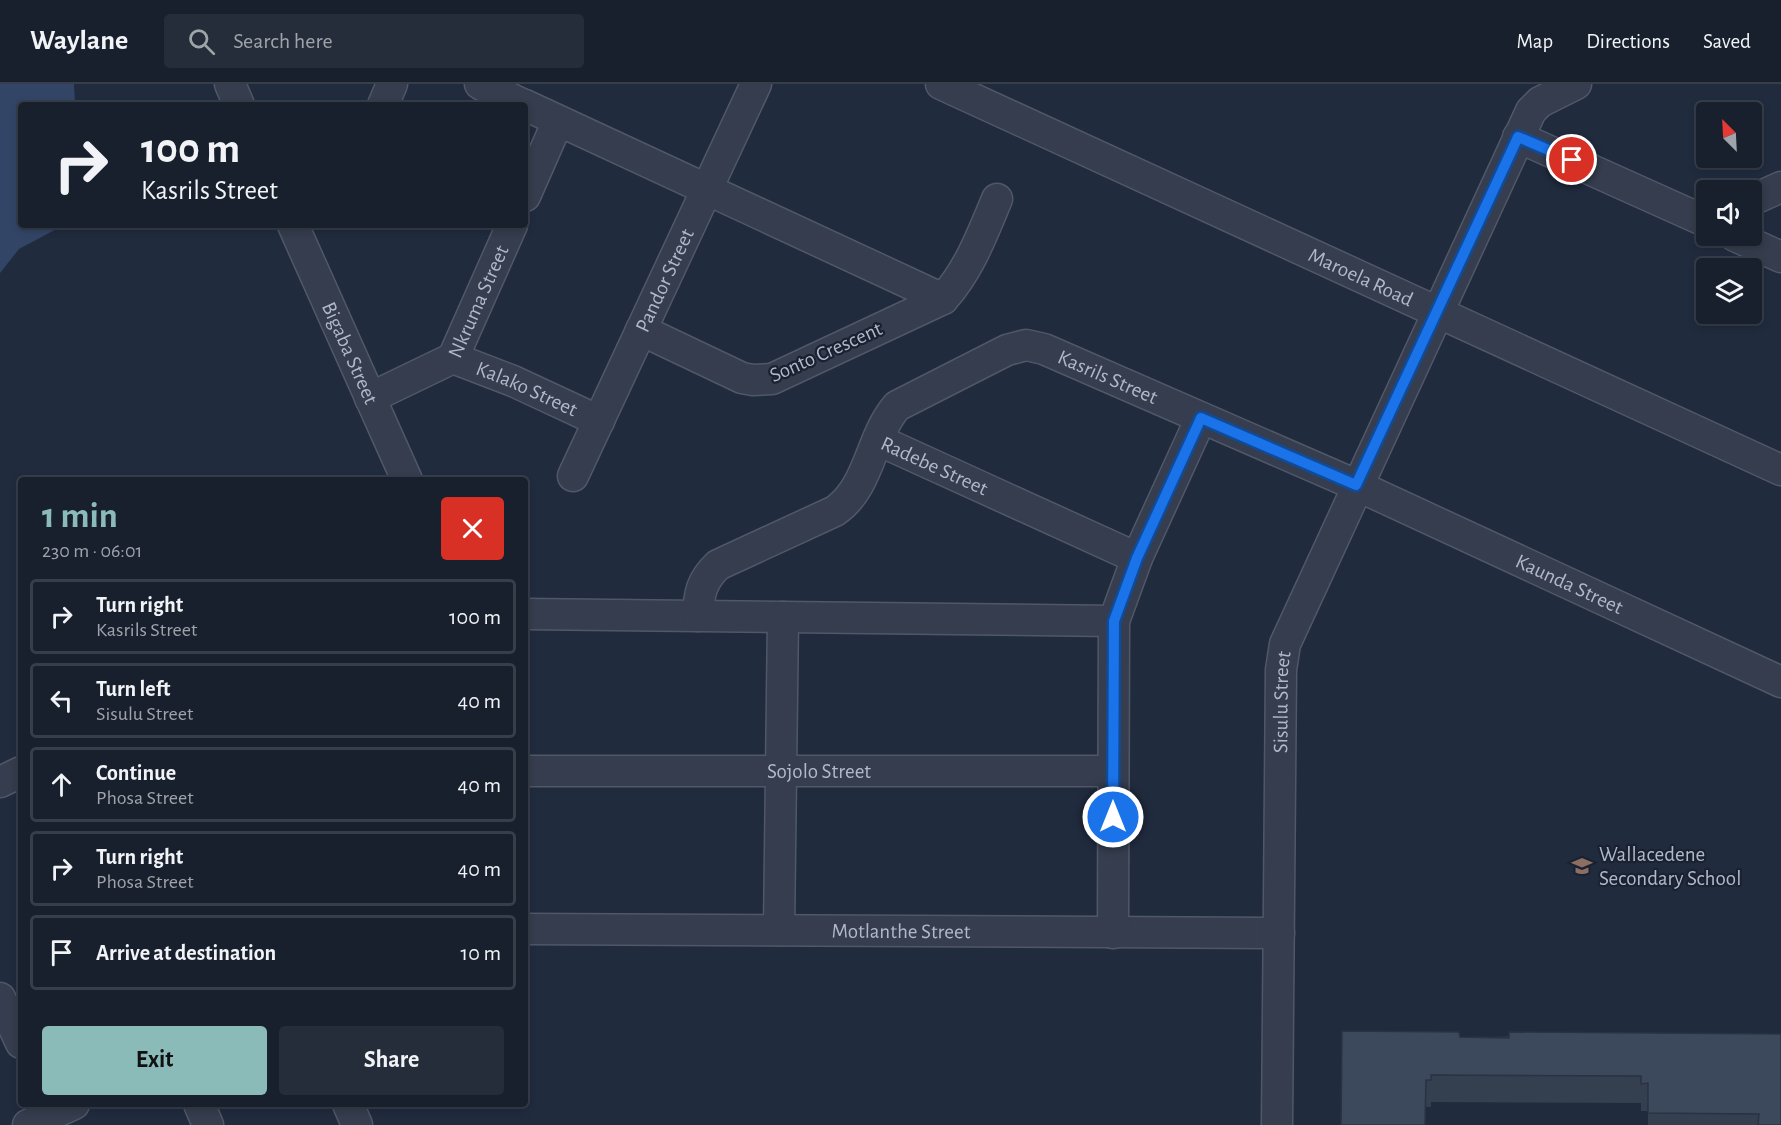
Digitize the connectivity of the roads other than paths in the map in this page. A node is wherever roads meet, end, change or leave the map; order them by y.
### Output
1 (230, 84) edge
2 (392, 84) edge
3 (480, 84) edge
4 (756, 84) edge
5 (941, 84) edge
6 (1576, 84) edge
7 (238, 102) edge
8 (384, 102) edge
9 (519, 102) edge
10 (528, 106) edge
11 (558, 121) junction
12 (1518, 137) junction
13 (1781, 187) edge
14 (528, 189) edge
15 (706, 190) junction
16 (1762, 196) edge
17 (997, 200) dead end
18 (1696, 217) edge
19 (294, 228) edge
20 (511, 228) edge
21 (1757, 246) edge
22 (1781, 257) edge
23 (943, 299) junction
24 (1436, 313) junction
25 (641, 330) junction
26 (453, 358) junction
27 (370, 398) junction
28 (1201, 418) junction
29 (599, 421) junction
30 (878, 440) junction
31 (1781, 470) edge
32 (573, 476) dead end
33 (406, 477) edge
34 (1356, 485) junction
35 (1137, 558) junction
36 (528, 614) edge
37 (698, 616) junction
38 (783, 617) junction
39 (1114, 621) junction
40 (1781, 682) edge
41 (528, 771) edge
42 (781, 771) junction
43 (1113, 771) junction
44 (18, 773) edge
45 (0, 782) edge
46 (528, 928) edge
47 (779, 930) junction
48 (1113, 933) junction
49 (1279, 933) junction
50 (0, 998) edge
51 (18, 1037) edge
52 (200, 1107) edge
53 (349, 1107) edge
54 (208, 1125) edge
55 (357, 1125) edge
56 (1277, 1125) edge

1 - 7 street
2 - 8 street
3 - 9 street
4 - 15 street, Pandor Street
5 - 24 street, Maroela Road
6 - 12 street, Sisulu Street
10 - 11 street
11 - 14 street
11 - 15 street
12 - 18 street
12 - 24 street, Sisulu Street
13 - 16 street
15 - 23 street
15 - 25 street, Pandor Street
17 - 23 street, Sonto Crescent
19 - 27 street, Bigaba Street
20 - 26 street, Nkruma Street
21 - 22 street
23 - 25 street, Sonto Crescent
24 - 31 street, Maroela Road
24 - 34 street, Sisulu Street
25 - 29 street, Pandor Street
26 - 27 street, Nkruma Street
26 - 29 street, Kalako Street
27 - 33 street, Bigaba Street
28 - 30 street, Kasrils Street
28 - 34 street, Kasrils Street
28 - 35 street
29 - 32 street, Pandor Street
30 - 35 street, Radebe Street
30 - 37 street, Radebe Street
34 - 40 street, Kaunda Street
34 - 49 street, Sisulu Street
35 - 39 street
36 - 37 street
37 - 38 street
38 - 39 street
38 - 42 street
39 - 43 street
41 - 42 street, Sojolo Street
42 - 43 street, Sojolo Street
42 - 47 street
43 - 48 street
44 - 45 street
46 - 47 street, Motlanthe Street
47 - 48 street, Motlanthe Street
48 - 49 street, Motlanthe Street
49 - 56 street, Sisulu Street
50 - 51 street
52 - 54 street
53 - 55 street

